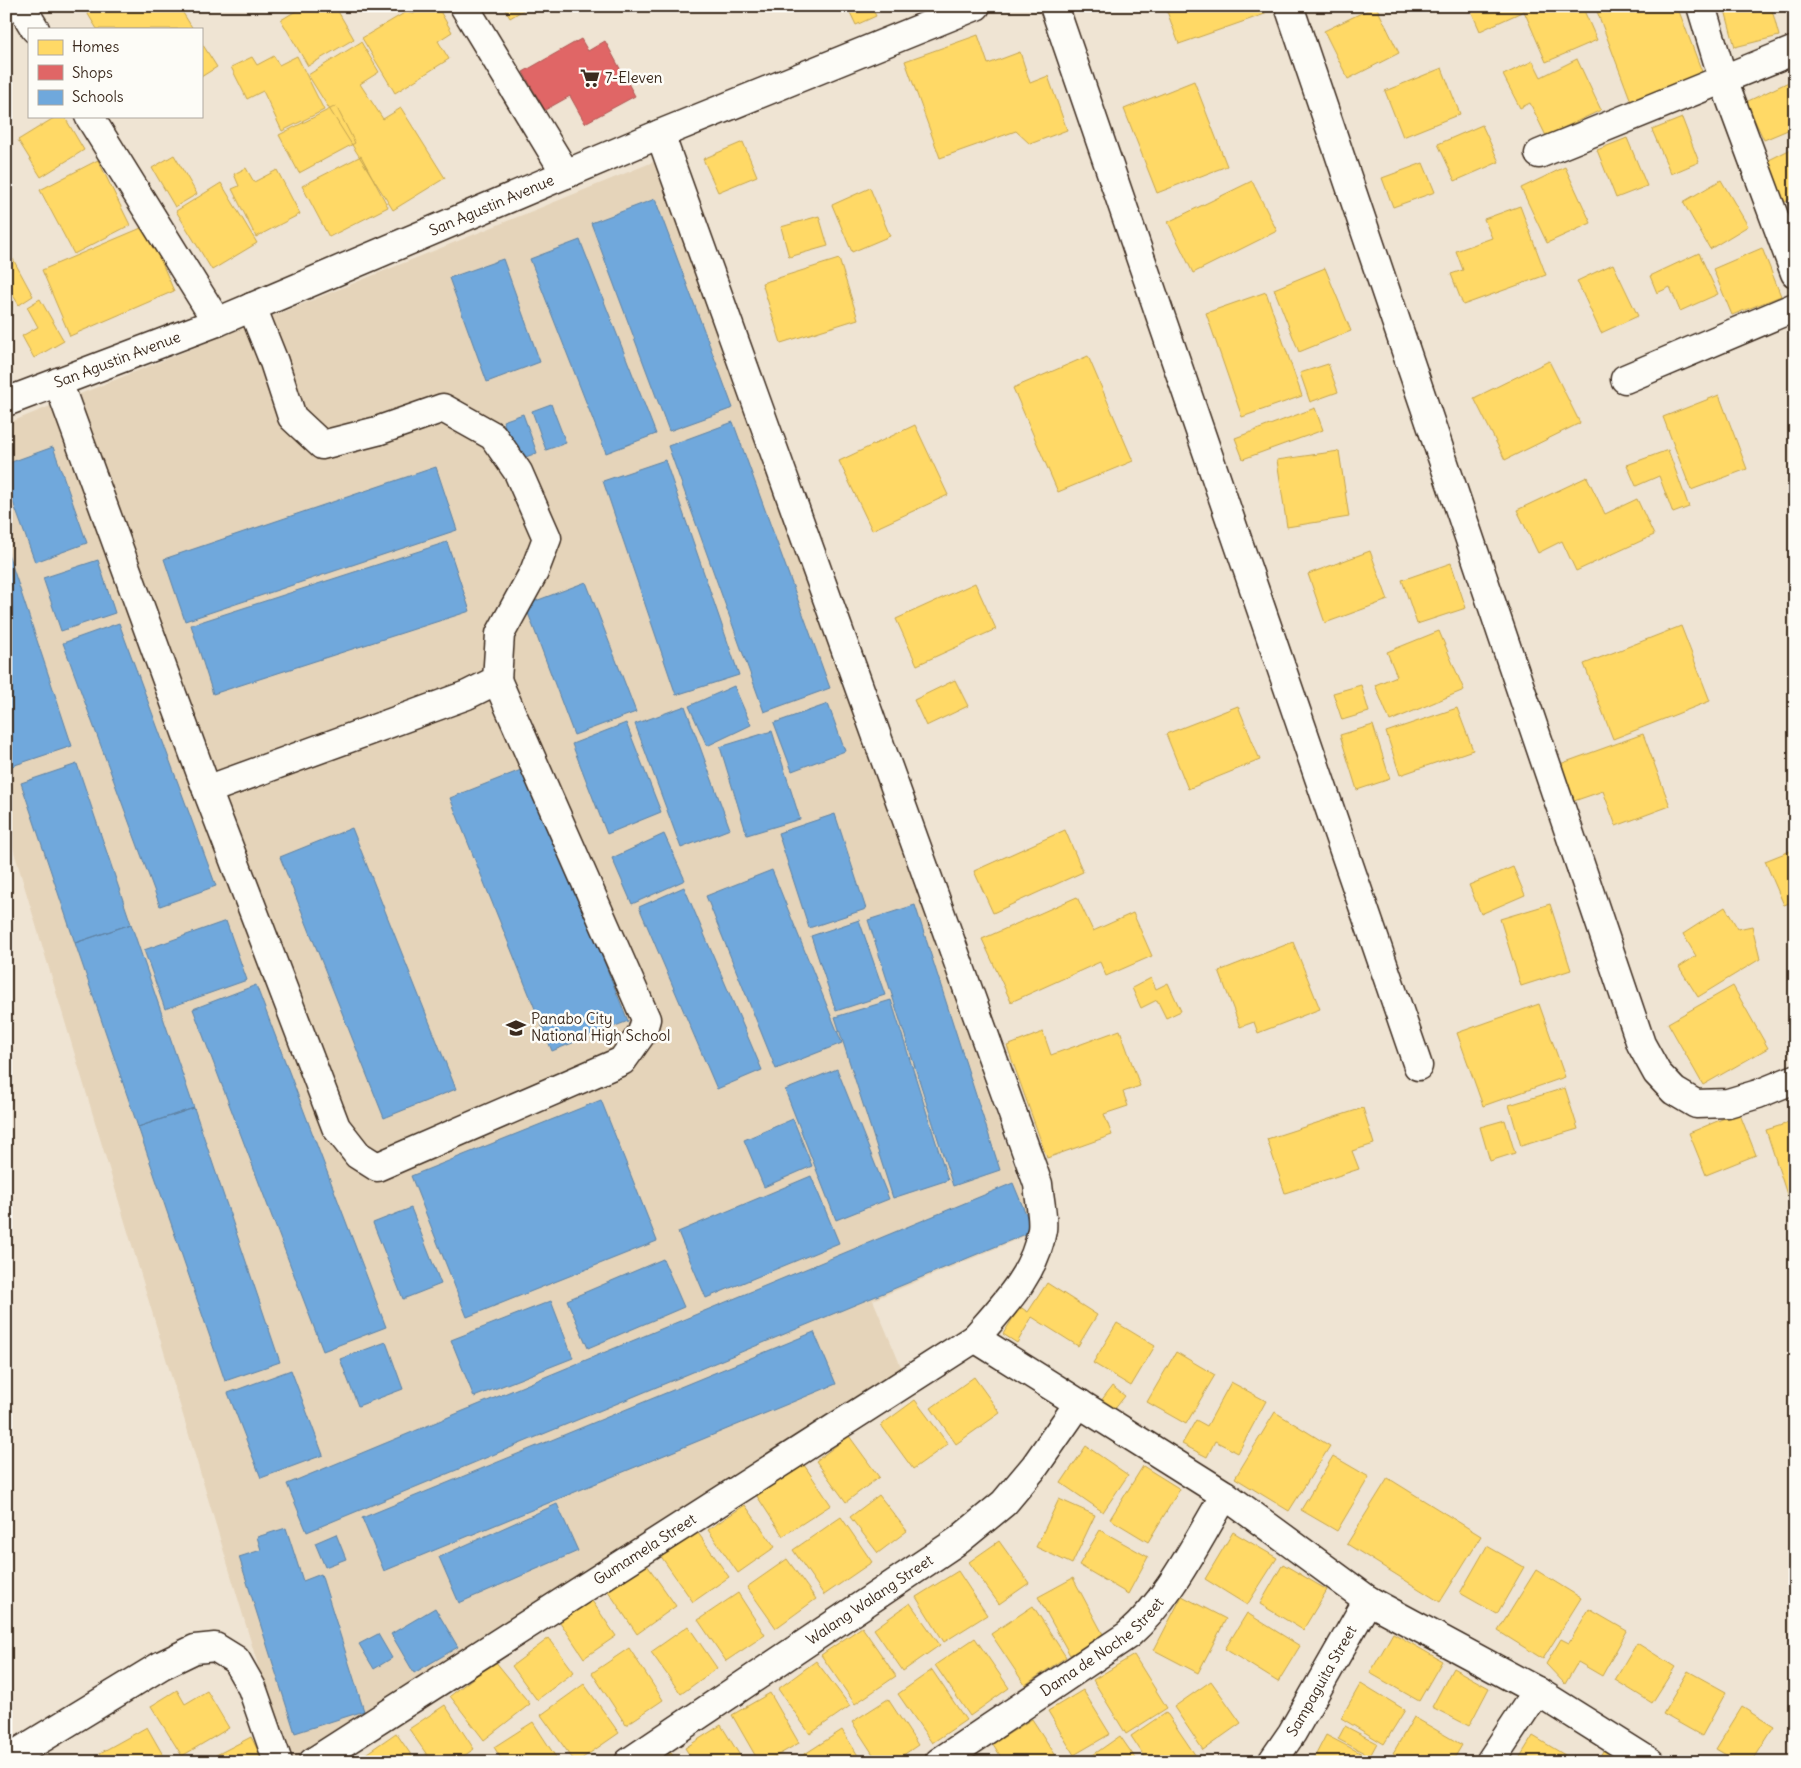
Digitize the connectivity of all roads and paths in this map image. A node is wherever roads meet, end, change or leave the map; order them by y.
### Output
1 (21, 6) edge
2 (464, 6) edge
3 (976, 6) edge
4 (1054, 6) edge
5 (1289, 6) edge
6 (1701, 6) edge
7 (34, 28) edge
8 (1795, 50) edge
9 (1723, 79) junction
10 (90, 118) edge
11 (660, 134) junction
12 (1539, 154) dead end
13 (566, 174) junction
14 (1795, 273) edge
15 (252, 307) junction
16 (1795, 308) edge
17 (218, 322) junction
18 (1625, 378) dead end
19 (58, 382) junction
20 (6, 402) edge
21 (497, 680) junction
22 (207, 790) junction
23 (1418, 1066) dead end
24 (1795, 1079) edge
25 (975, 1338) junction
26 (1078, 1403) junction
27 (1225, 1495) junction
28 (1368, 1600) junction
29 (1537, 1691) junction
30 (6, 1760) edge
31 (278, 1762) edge
32 (313, 1762) edge
33 (629, 1762) edge
34 (939, 1762) edge
35 (1272, 1762) edge
36 (1490, 1762) edge
37 (1650, 1762) edge

1 - 7 street
2 - 13 street
3 - 11 street, San Agustin Avenue
4 - 23 street
5 - 24 street
6 - 9 street
8 - 9 street
9 - 12 street
9 - 14 street
10 - 17 street
11 - 13 street, San Agustin Avenue
11 - 25 street, Gumamela Street
13 - 15 street, San Agustin Avenue
15 - 17 street, San Agustin Avenue
15 - 21 street
16 - 18 street
17 - 19 street, San Agustin Avenue
19 - 20 street, San Agustin Avenue
19 - 22 street
21 - 22 street
21 - 22 street
25 - 26 street
25 - 32 street, Gumamela Street
26 - 27 street
26 - 33 street, Walang Walang Street
27 - 28 street
27 - 34 street, Dama de Noche Street
28 - 29 street
28 - 35 street, Sampaguita Street
29 - 36 street
29 - 37 street
30 - 31 street

